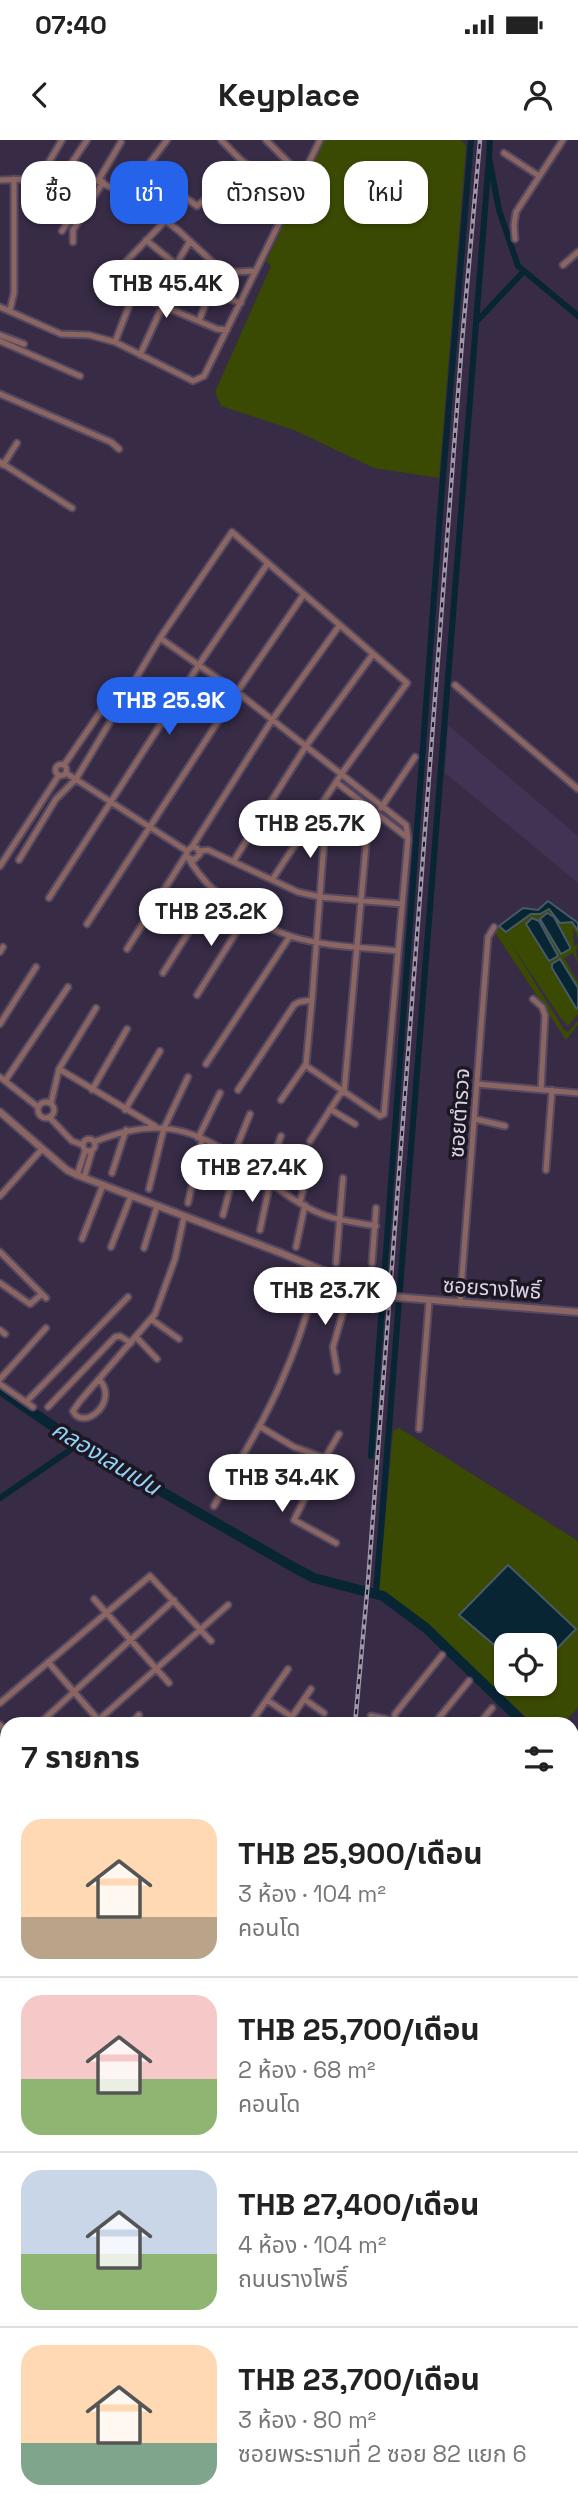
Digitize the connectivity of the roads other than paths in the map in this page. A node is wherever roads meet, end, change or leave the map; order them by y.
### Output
1 (62, 140) edge
2 (87, 140) edge
3 (167, 140) edge
4 (221, 140) edge
5 (266, 140) edge
6 (318, 141) edge
7 (559, 141) edge
8 (121, 142) dead end
9 (504, 153) dead end
10 (50, 161) edge
11 (73, 161) edge
12 (150, 161) edge
13 (242, 161) edge
14 (287, 161) edge
15 (309, 161) edge
16 (539, 176) junction
17 (21, 178) edge
18 (14, 179) junction
19 (0, 180) edge
20 (98, 181) junction
21 (110, 186) edge
22 (188, 200) edge
23 (202, 202) edge
24 (163, 224) edge
25 (168, 224) edge
26 (278, 224) edge
27 (62, 231) dead end
28 (515, 239) dead end
29 (146, 240) junction
30 (190, 241) junction
31 (73, 242) dead end
32 (578, 253) edge
33 (176, 265) junction
34 (563, 265) dead end
35 (219, 268) junction
36 (255, 271) junction
37 (134, 293) junction
38 (211, 293) junction
39 (241, 303) junction
40 (163, 305) junction
41 (0, 307) edge
42 (10, 310) junction
43 (199, 321) junction
44 (227, 330) junction
45 (0, 335) edge
46 (0, 341) edge
47 (115, 342) junction
48 (24, 345) dead end
49 (140, 355) junction
50 (80, 376) dead end
51 (0, 394) edge
52 (17, 443) dead end
53 (119, 449) dead end
54 (2, 464) edge
55 (72, 508) dead end
56 (268, 563) junction
57 (304, 594) junction
58 (339, 626) junction
59 (160, 638) junction
60 (373, 654) junction
61 (198, 666) junction
62 (455, 685) dead end
63 (237, 692) junction
64 (103, 708) dead end
65 (272, 720) junction
66 (306, 746) junction
67 (415, 757) dead end
68 (64, 765) junction
69 (66, 773) junction
70 (342, 773) junction
71 (59, 775) junction
72 (76, 779) junction
73 (336, 782) junction
74 (578, 789) edge
75 (111, 802) junction
76 (383, 805) junction
77 (375, 811) junction
78 (312, 819) junction
79 (149, 827) junction
80 (408, 838) junction
81 (199, 851) junction
82 (188, 853) junction
83 (19, 860) dead end
84 (233, 862) junction
85 (0, 866) edge
86 (272, 880) junction
87 (215, 890) junction
88 (320, 897) junction
89 (49, 898) dead end
90 (363, 900) junction
91 (402, 904) junction
92 (247, 915) junction
93 (87, 924) dead end
94 (494, 926) dead end
95 (290, 936) junction
96 (316, 942) junction
97 (359, 947) junction
98 (127, 949) dead end
99 (398, 951) junction
100 (36, 967) dead end
101 (163, 973) dead end
102 (68, 988) dead end
103 (197, 995) dead end
104 (533, 999) dead end
105 (312, 1000) junction
106 (96, 1008) dead end
107 (0, 1024) edge
108 (127, 1029) dead end
109 (160, 1051) dead end
110 (205, 1064) dead end
111 (305, 1065) junction
112 (59, 1069) junction
113 (188, 1077) dead end
114 (2, 1079) edge
115 (477, 1084) junction
116 (92, 1090) junction
117 (238, 1090) dead end
118 (541, 1090) junction
119 (552, 1090) junction
120 (343, 1092) junction
121 (220, 1093) dead end
122 (578, 1093) edge
123 (281, 1100) dead end
124 (51, 1103) junction
125 (38, 1107) junction
126 (330, 1109) junction
127 (125, 1110) junction
128 (0, 1112) edge
129 (250, 1114) dead end
130 (48, 1117) junction
131 (475, 1119) junction
132 (355, 1124) dead end
133 (155, 1126) junction
134 (505, 1126) dead end
135 (164, 1128) junction
136 (126, 1130) junction
137 (281, 1136) dead end
138 (200, 1139) junction
139 (310, 1141) dead end
140 (94, 1142) junction
141 (42, 1149) junction
142 (87, 1149) junction
143 (235, 1157) junction
144 (313, 1157) dead end
145 (546, 1170) dead end
146 (112, 1173) dead end
147 (80, 1177) junction
148 (343, 1178) dead end
149 (267, 1181) junction
150 (103, 1185) junction
151 (149, 1189) dead end
152 (0, 1196) edge
153 (131, 1196) junction
154 (188, 1203) dead end
155 (302, 1203) junction
156 (157, 1206) junction
157 (376, 1208) dead end
158 (223, 1215) dead end
159 (184, 1217) junction
160 (340, 1218) junction
161 (376, 1226) junction
162 (260, 1230) dead end
163 (82, 1239) dead end
164 (111, 1247) dead end
165 (296, 1247) dead end
166 (144, 1248) dead end
167 (0, 1252) edge
168 (336, 1262) dead end
169 (372, 1263) dead end
170 (318, 1271) junction
171 (0, 1283) edge
172 (351, 1284) junction
173 (128, 1297) dead end
174 (429, 1301) junction
175 (460, 1303) junction
176 (578, 1312) edge
177 (151, 1319) junction
178 (46, 1328) dead end
179 (136, 1337) junction
180 (179, 1339) dead end
181 (131, 1343) junction
182 (157, 1359) dead end
183 (337, 1371) dead end
184 (99, 1379) junction
185 (0, 1382) edge
186 (26, 1402) junction
187 (33, 1407) dead end
188 (48, 1407) dead end
189 (259, 1426) junction
190 (419, 1429) dead end
191 (339, 1434) dead end
192 (325, 1458) junction
193 (214, 1506) dead end
194 (336, 1543) dead end
195 (94, 1599) dead end
196 (174, 1600) junction
197 (228, 1605) dead end
198 (106, 1613) junction
199 (200, 1629) junction
200 (130, 1640) junction
201 (211, 1641) dead end
202 (443, 1655) dead end
203 (48, 1662) junction
204 (156, 1669) junction
205 (288, 1669) dead end
206 (469, 1681) dead end
207 (169, 1683) dead end
208 (311, 1689) dead end
209 (74, 1692) junction
210 (304, 1699) junction
211 (267, 1700) junction
212 (0, 1703) edge
213 (492, 1708) dead end
214 (324, 1713) dead end
215 (46, 1717) edge
216 (93, 1717) edge
217 (104, 1717) edge
218 (255, 1717) edge
219 (292, 1717) joint
220 (394, 1717) edge
221 (440, 1717) edge
222 (485, 1717) edge
223 (0, 2280) edge
224 (0, 2316) edge

1 - 10 street
2 - 11 street
3 - 12 street
4 - 13 street
5 - 14 street
6 - 15 street
7 - 16 street
8 - 20 street
9 - 16 street
16 - 28 street
17 - 18 street
18 - 19 street
18 - 42 street
20 - 21 street
20 - 27 street
20 - 31 street
22 - 23 street
24 - 29 street
25 - 30 street
26 - 36 street
29 - 33 street
29 - 37 street
30 - 33 street
30 - 35 street
32 - 34 street
33 - 38 street
33 - 40 street
35 - 36 street
35 - 38 street
36 - 39 street
37 - 40 street
37 - 47 street
38 - 39 street
38 - 43 street
39 - 44 street
40 - 43 street
40 - 49 street
41 - 42 street
42 - 47 street
43 - 44 street
44 - 49 street
45 - 48 street
46 - 50 street
47 - 49 street
51 - 53 street
52 - 54 street
54 - 55 street
56 - 57 street
56 - 59 street
56 - 61 street
57 - 58 street
57 - 63 street
58 - 60 street
58 - 65 street
59 - 61 street
59 - 72 street
60 - 66 street
60 - 70 street
61 - 63 street
61 - 75 street
62 - 74 street
63 - 65 street
63 - 79 street
64 - 68 street
65 - 66 street
65 - 82 street
66 - 70 street
66 - 84 street
67 - 76 street
68 - 69 street
68 - 71 street
69 - 71 street
69 - 72 street
70 - 73 street
70 - 76 street
71 - 85 street
72 - 75 street
72 - 83 street
73 - 77 street
73 - 78 street
75 - 79 street
75 - 89 street
76 - 77 street
76 - 80 street
77 - 80 street
77 - 90 street
78 - 86 street
78 - 88 street
79 - 82 street
79 - 93 street
80 - 91 street
81 - 82 street
81 - 82 street
81 - 84 street
82 - 87 street
82 - 98 street
84 - 86 street
86 - 88 street
87 - 92 street
87 - 101 street
88 - 90 street
88 - 96 street
90 - 91 street
90 - 97 street
91 - 99 street
92 - 95 street
92 - 103 street
94 - 115 street, ซอยตำรวจ
95 - 96 street
95 - 110 street
96 - 97 street
96 - 105 street
97 - 99 street
97 - 120 street
99 - 120 street
100 - 107 street
102 - 114 street
104 - 118 street
105 - 111 street
105 - 117 street
106 - 112 street
108 - 116 street
109 - 127 street
111 - 120 street
111 - 123 street
112 - 116 street
112 - 124 street
113 - 135 street
114 - 125 street
115 - 118 street
115 - 131 street, ซอยตำรวจ
116 - 127 street
118 - 119 street
119 - 122 street
119 - 145 street
120 - 126 street
121 - 138 street
124 - 125 street
124 - 130 street
125 - 130 street
126 - 132 street
126 - 139 street
127 - 133 street
128 - 141 street, ซอยรางโพธิ์
129 - 143 street
130 - 142 street
131 - 134 street
131 - 175 street, ซอยตำรวจ
133 - 135 street
133 - 136 street
135 - 138 street
135 - 151 street
136 - 140 street
136 - 146 street
137 - 149 street
138 - 143 street
138 - 154 street
140 - 142 street
140 - 142 street
141 - 147 street, ซอยรางโพธิ์
141 - 152 street
142 - 147 street
143 - 149 street
143 - 158 street
144 - 155 street
147 - 150 street, ซอยรางโพธิ์
148 - 160 street
149 - 155 street
149 - 162 street
150 - 153 street, ซอยรางโพธิ์
150 - 163 street
153 - 156 street, ซอยรางโพธิ์
153 - 164 street
155 - 160 street
155 - 165 street
156 - 159 street, ซอยรางโพธิ์
156 - 166 street
157 - 161 street
159 - 170 street, ซอยรางโพธิ์
159 - 177 street
160 - 161 street
160 - 168 street
161 - 169 street
167 - 171 street
170 - 172 street, ซอยรางโพธิ์
170 - 189 street
172 - 174 street, ซอยรางโพธิ์
172 - 183 street
173 - 186 street
174 - 175 street, ซอยรางโพธิ์
174 - 190 street
175 - 176 street, ซอยรางโพธิ์
177 - 179 street
177 - 180 street
178 - 185 street
179 - 181 street
179 - 182 street
181 - 184 street
181 - 188 street
184 - 184 street
185 - 186 street
186 - 187 street
189 - 192 street
189 - 193 street
191 - 192 street
192 - 194 street
195 - 198 street
196 - 198 street
196 - 199 street
196 - 200 street
197 - 199 street
198 - 200 street
198 - 203 street
199 - 201 street
199 - 204 street
200 - 204 street
200 - 209 street
202 - 220 street
203 - 209 street
203 - 212 street
204 - 207 street
204 - 217 street
205 - 211 street
206 - 221 street
208 - 210 street
209 - 215 street
209 - 216 street
210 - 214 street
210 - 219 street
211 - 218 street
211 - 219 street
213 - 222 street
223 - 224 highway

